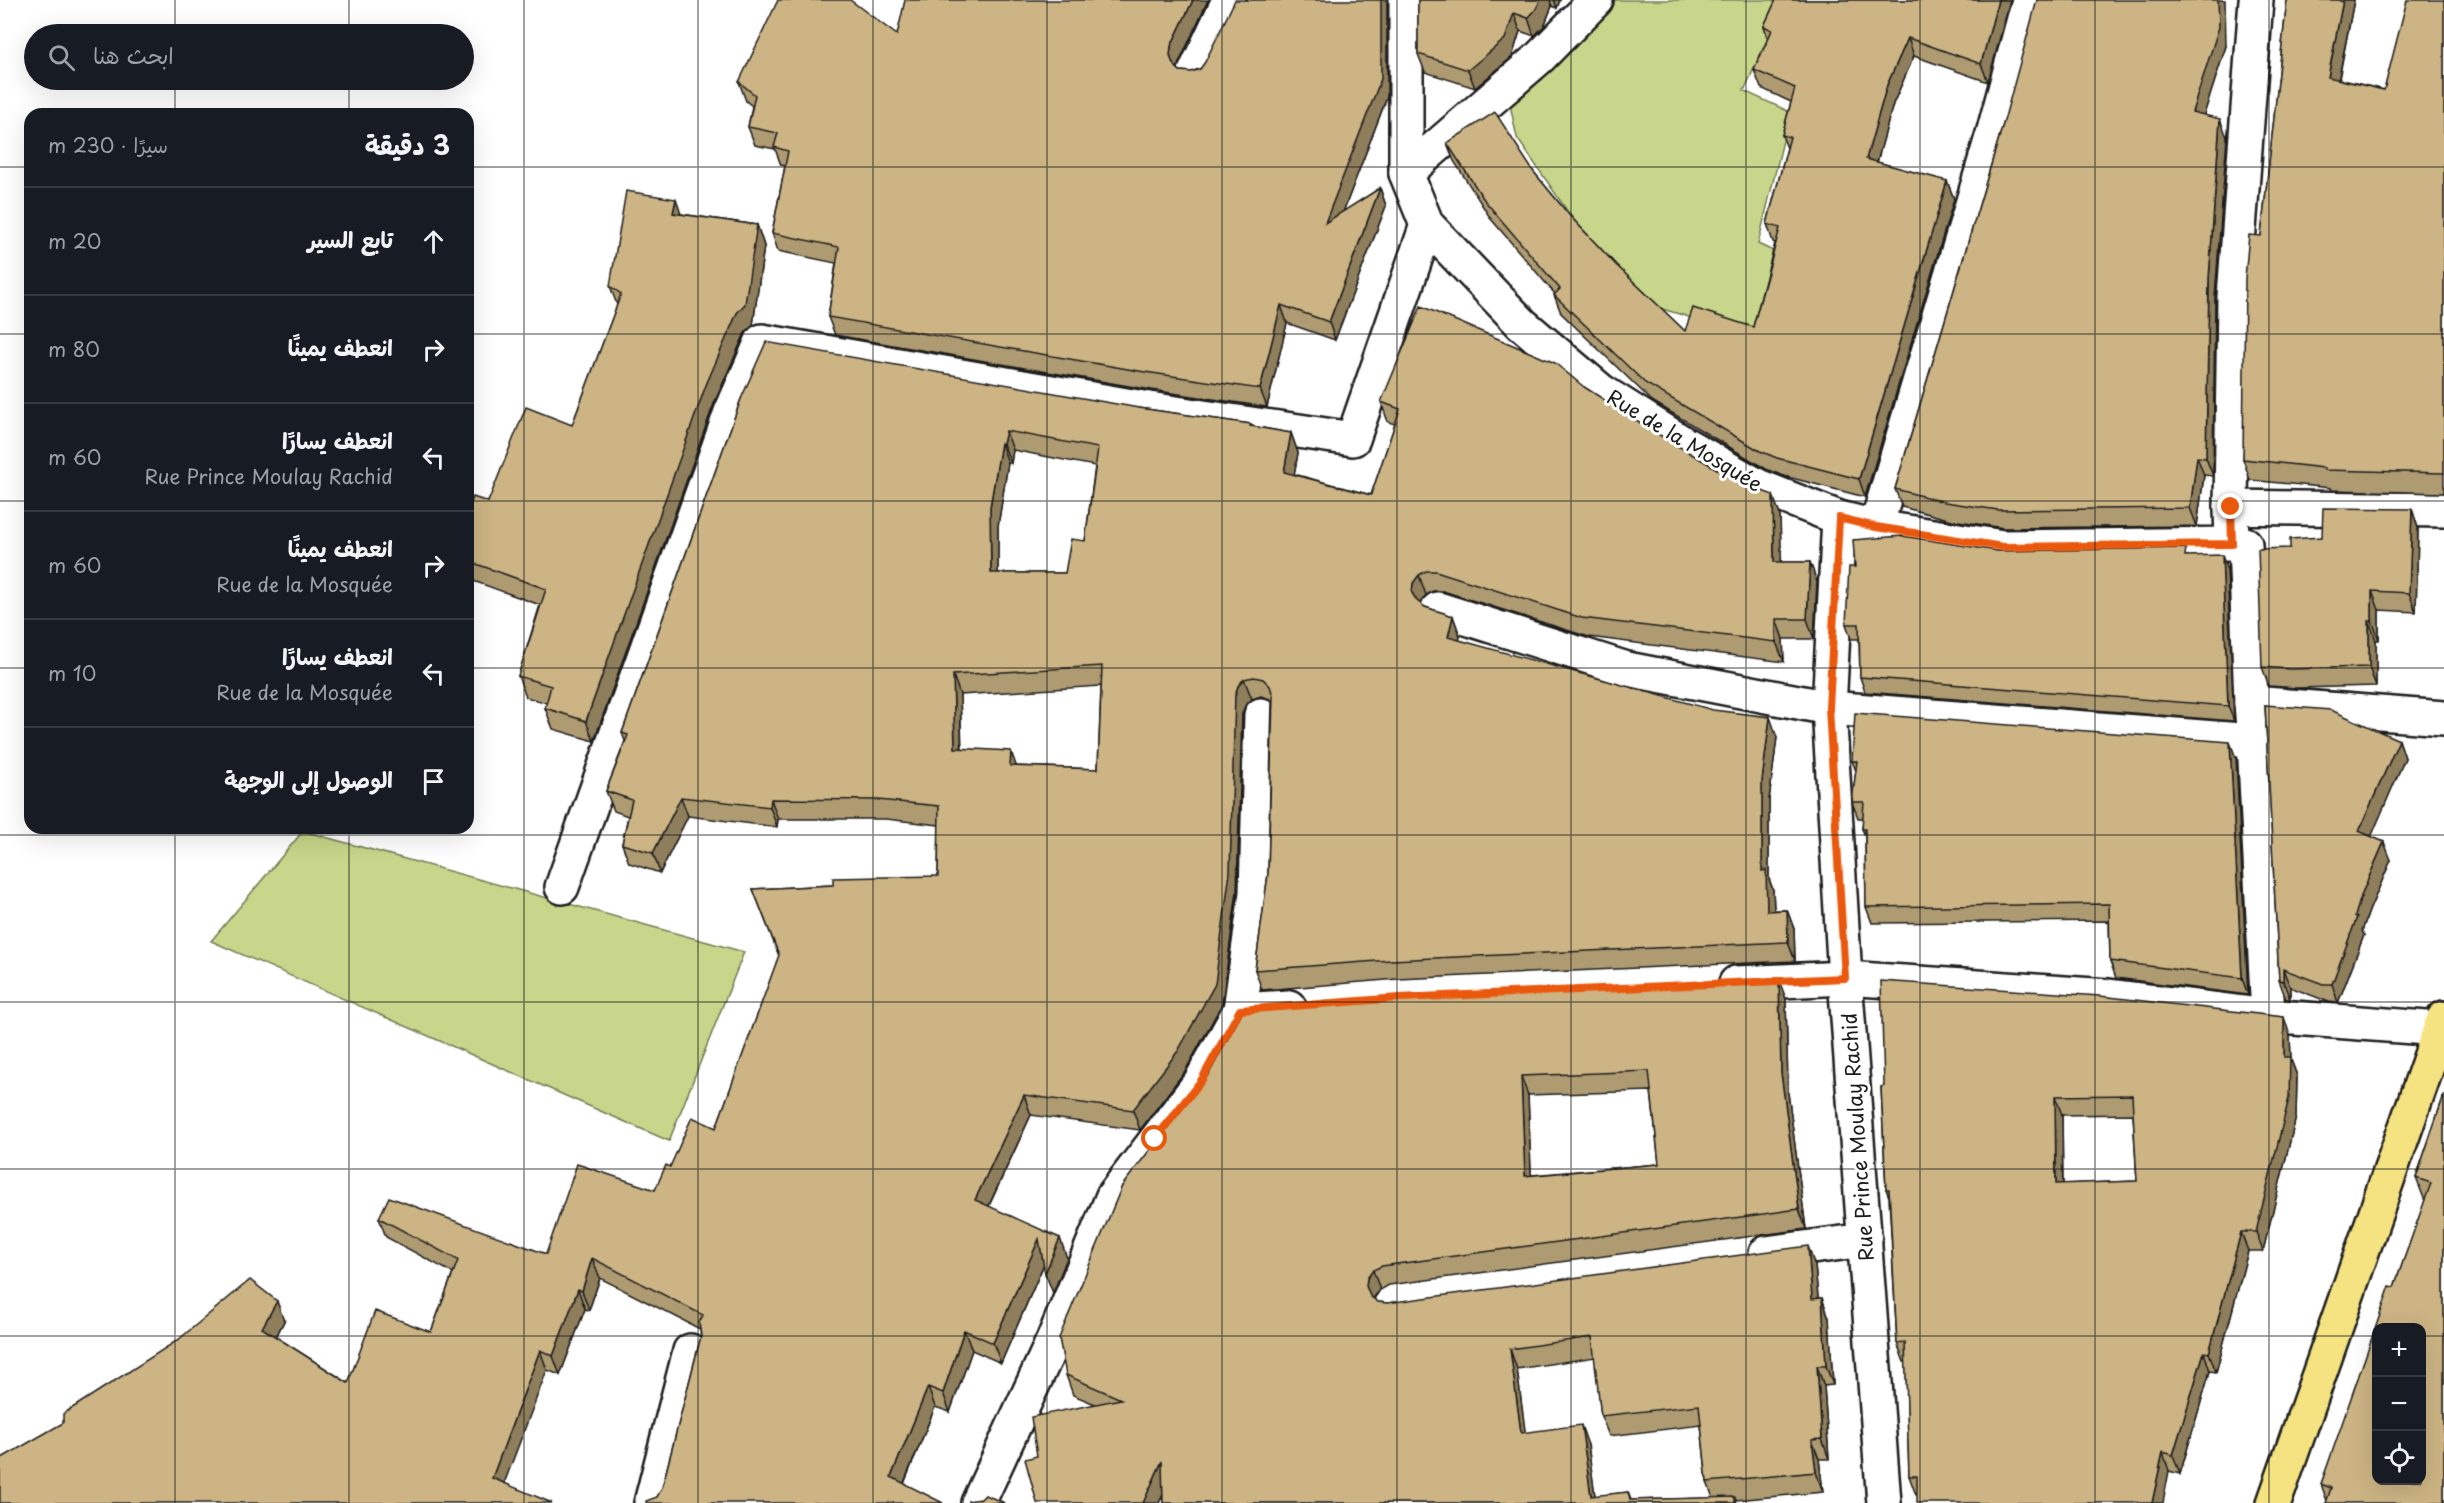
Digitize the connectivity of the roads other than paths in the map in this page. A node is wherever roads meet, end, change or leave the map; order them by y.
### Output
1 (1229, 0) edge
2 (1406, 0) edge
3 (1596, 0) edge
4 (2029, 0) edge
5 (2256, 0) edge
6 (1195, 72) edge
7 (1406, 173) junction
8 (1427, 225) junction
9 (2231, 507) junction
10 (2444, 510) edge
11 (1839, 518) junction
12 (1876, 527) junction
13 (2232, 544) junction
14 (1438, 609) edge
15 (2251, 703) junction
16 (1829, 708) junction
17 (1261, 715) dead end
18 (2444, 718) edge
19 (2254, 741) junction
20 (562, 887) dead end
21 (1845, 978) junction
22 (1703, 984) edge
23 (1320, 1004) edge
24 (1240, 1010) junction
25 (2268, 1016) junction
26 (2442, 1023) edge
27 (1865, 1240) junction
28 (1735, 1258) edge
29 (690, 1351) dead end
30 (651, 1503) edge
31 (978, 1503) edge
32 (1884, 1503) edge
33 (2274, 1503) edge

1 - 6 street
2 - 7 street, Rue de la Mosquée
3 - 7 street
4 - 12 street
5 - 9 street
7 - 8 street, Rue de la Mosquée
8 - 11 street, Rue de la Mosquée
8 - 20 street
9 - 10 street
9 - 13 street
11 - 12 street, Rue de la Mosquée
11 - 16 street, Rue Prince Moulay Rachid
12 - 13 street, Rue de la Mosquée
13 - 15 street
14 - 16 street
15 - 18 street
15 - 19 street
16 - 19 street
16 - 21 street, Rue Prince Moulay Rachid
17 - 24 street
19 - 25 street
21 - 22 street
21 - 25 street
21 - 27 street, Rue Prince Moulay Rachid
23 - 24 street
24 - 31 street
25 - 26 street
26 - 33 main road
27 - 28 street
27 - 32 street, Rue Prince Moulay Rachid
29 - 30 street

